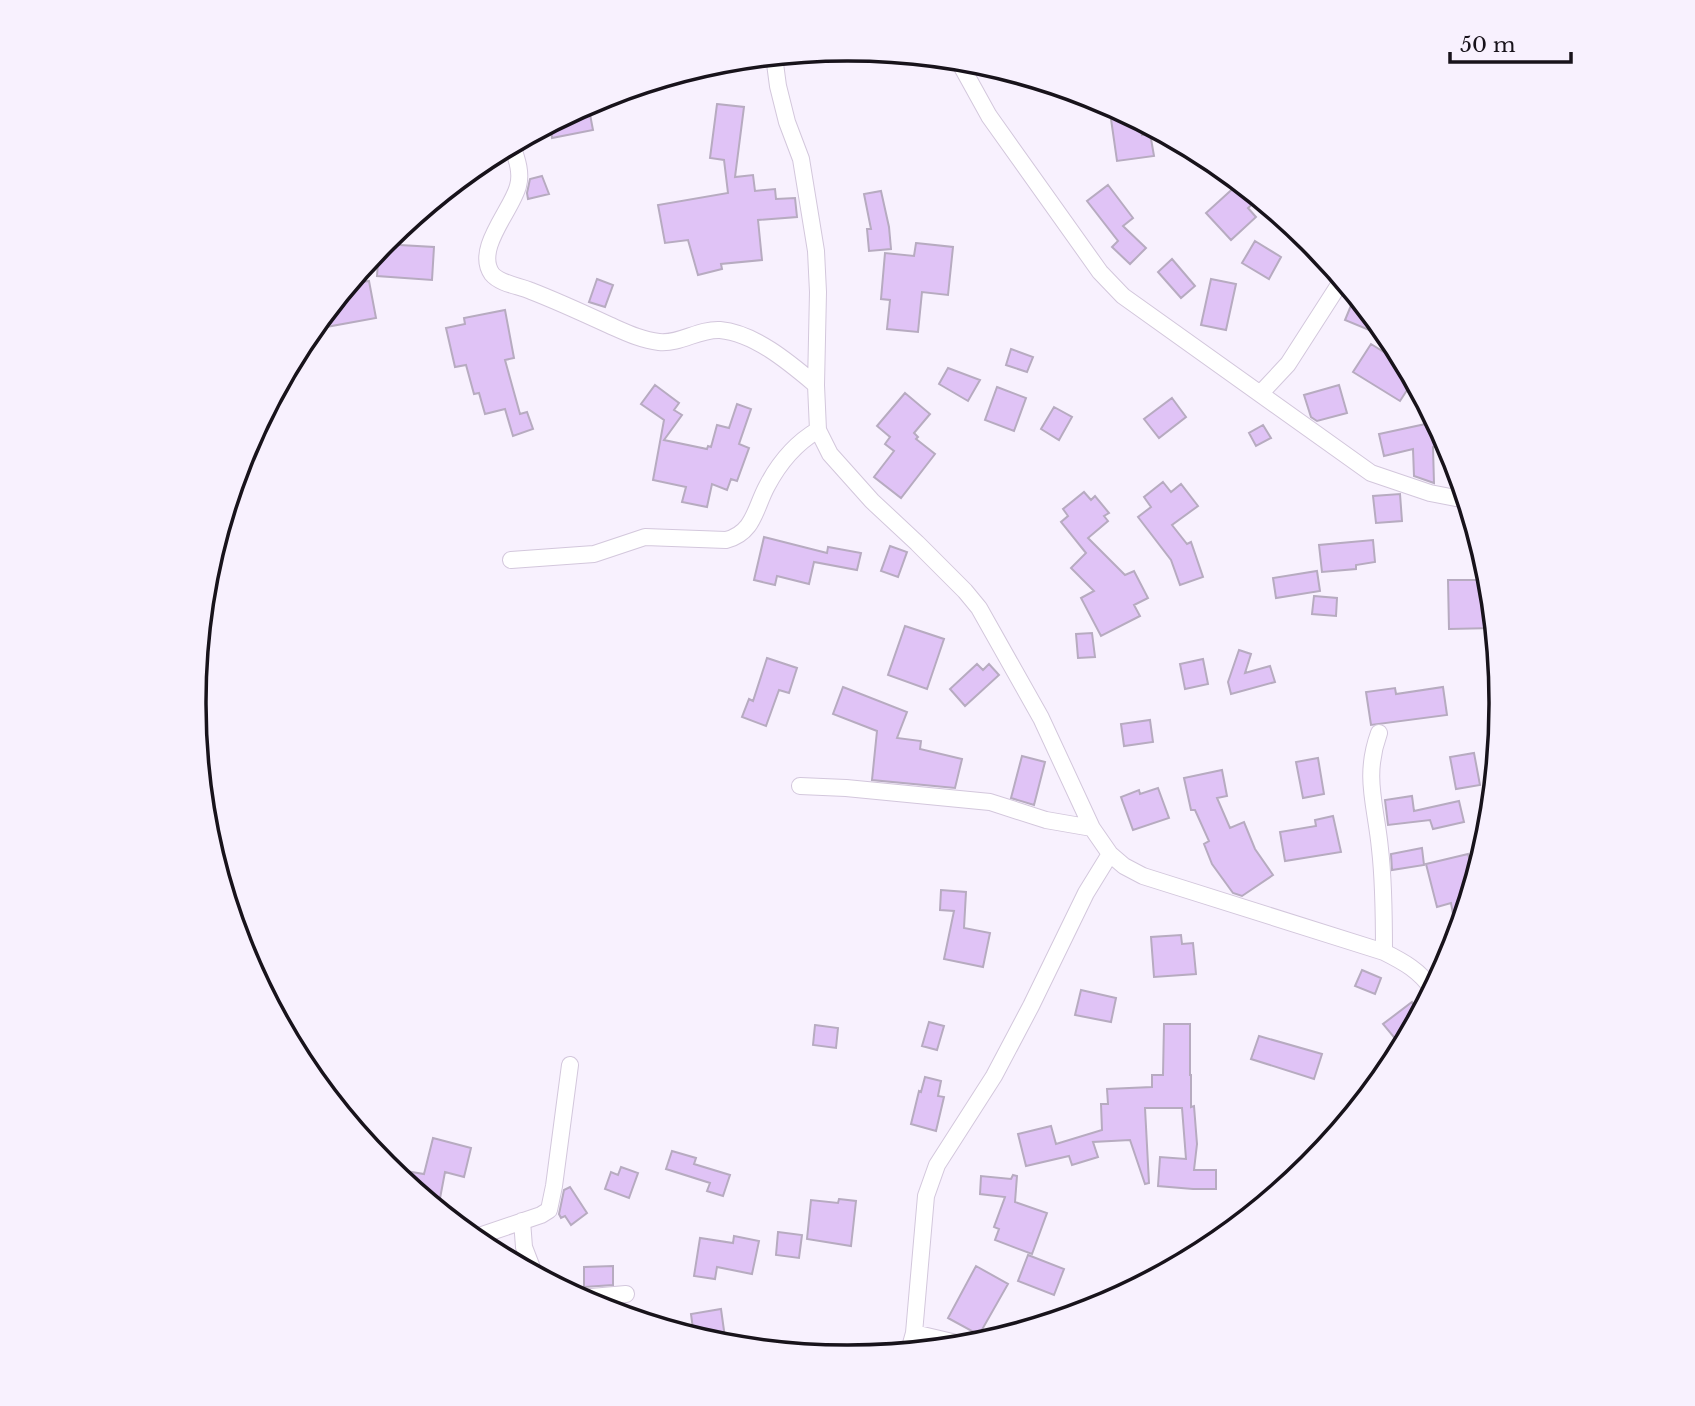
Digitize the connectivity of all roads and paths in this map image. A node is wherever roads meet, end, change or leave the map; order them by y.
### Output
1 (776, 66) edge
2 (965, 73) edge
3 (515, 154) edge
4 (1337, 288) edge
5 (816, 385) junction
6 (1260, 394) junction
7 (818, 430) junction
8 (1455, 498) edge
9 (511, 560) dead end
10 (1379, 733) dead end
11 (800, 786) dead end
12 (1092, 828) junction
13 (1110, 854) junction
14 (1384, 952) junction
15 (1426, 980) edge
16 (570, 1065) dead end
17 (522, 1221) junction
18 (486, 1233) edge
19 (529, 1260) edge
20 (626, 1294) dead end
21 (602, 1296) edge
22 (914, 1333) junction
23 (936, 1338) edge
24 (912, 1341) edge

1 - 5 street
2 - 6 street
3 - 5 street
4 - 6 street
5 - 7 street
6 - 8 street
7 - 9 street
7 - 12 street
10 - 14 street
11 - 12 street
12 - 13 street
13 - 14 street
13 - 22 street
14 - 15 street
16 - 17 street
17 - 18 street
17 - 19 street
20 - 21 street
22 - 23 street
22 - 24 street

